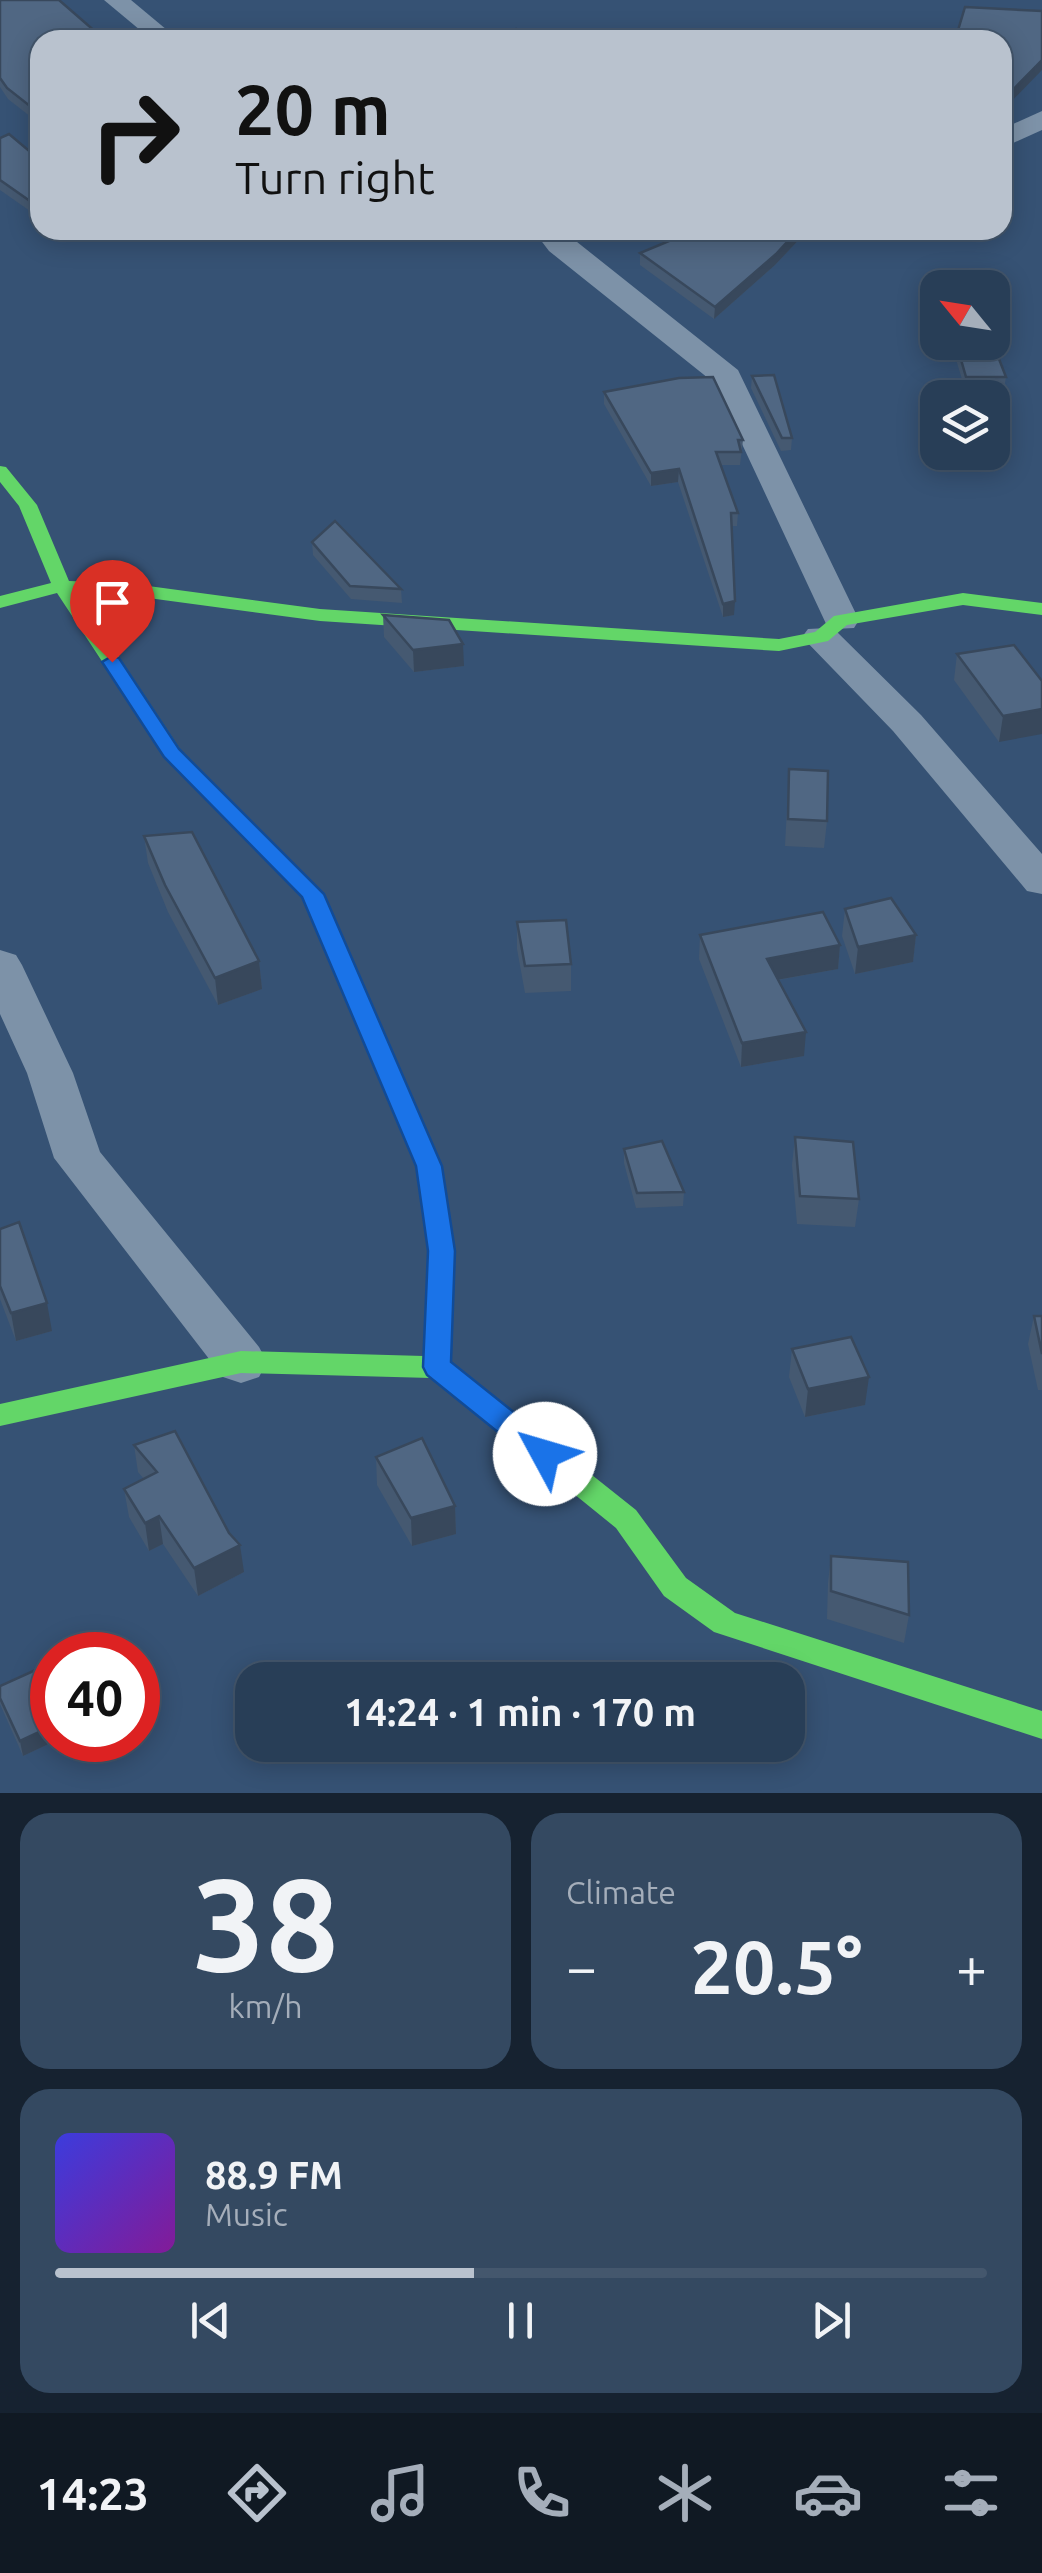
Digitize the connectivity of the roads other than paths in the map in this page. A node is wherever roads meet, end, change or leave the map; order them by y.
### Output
1 (116, 0) edge
2 (154, 30) edge
3 (1042, 119) edge
4 (1012, 138) edge
5 (1012, 145) edge
6 (1042, 148) edge
7 (555, 240) edge
8 (0, 471) edge
9 (62, 586) junction
10 (0, 602) edge
11 (1042, 609) edge
12 (831, 629) junction
13 (1042, 881) edge
14 (0, 965) edge
15 (242, 1362) junction
16 (437, 1367) junction
17 (0, 1415) edge
18 (1042, 1725) edge

1 - 2 street
3 - 4 street
5 - 6 street
7 - 12 street
8 - 9 street
9 - 10 street
9 - 12 street
9 - 16 street
11 - 12 street
12 - 13 street
14 - 15 street
15 - 16 street
15 - 17 street
16 - 18 street

